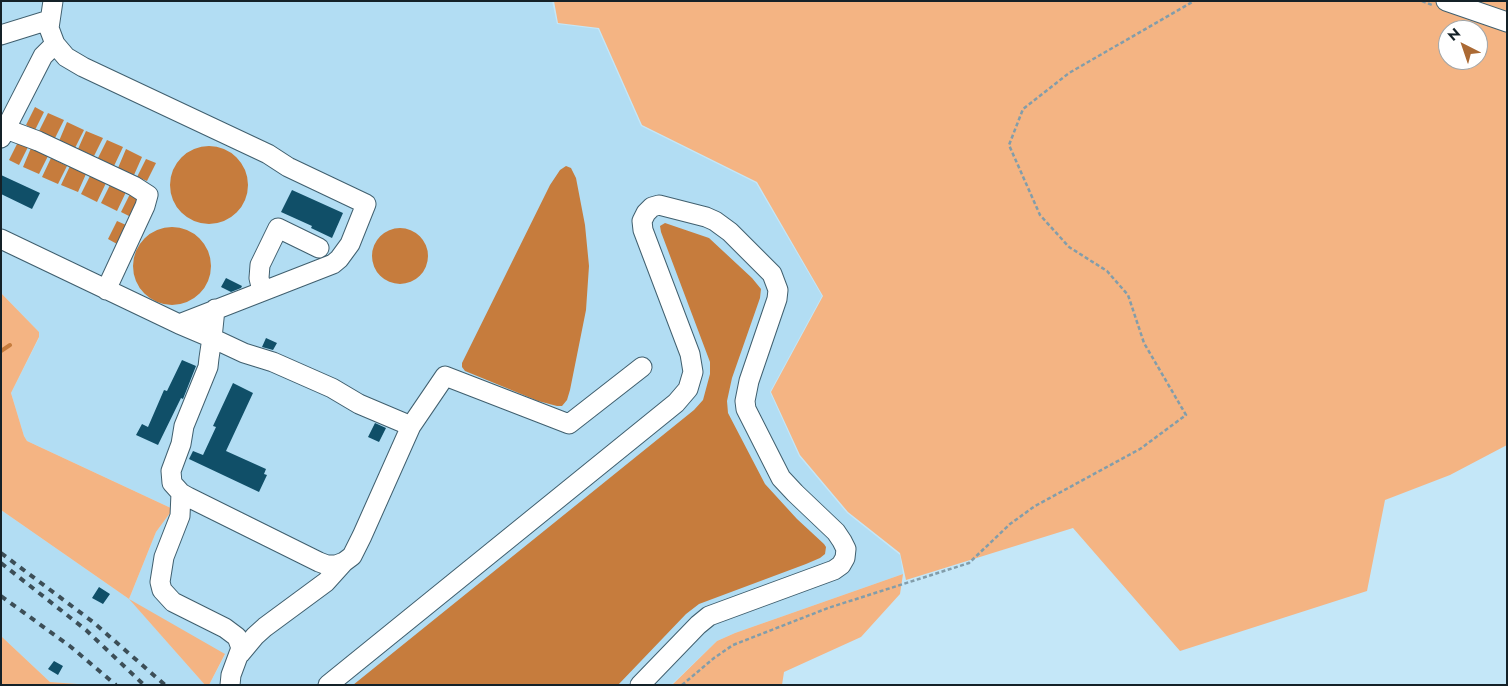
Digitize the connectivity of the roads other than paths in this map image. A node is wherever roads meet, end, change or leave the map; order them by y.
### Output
1 (53, 1) edge
2 (1446, 1) edge
3 (49, 20) junction
4 (1507, 22) edge
5 (1, 35) edge
6 (55, 44) junction
7 (3, 133) edge
8 (1, 239) edge
9 (319, 248) dead end
10 (106, 290) junction
11 (262, 291) junction
12 (215, 309) junction
13 (179, 324) junction
14 (212, 338) junction
15 (642, 367) dead end
16 (411, 426) junction
17 (181, 493) junction
18 (344, 562) junction
19 (240, 654) junction
20 (230, 685) edge
21 (328, 685) edge
22 (640, 685) edge

1 - 3 street
2 - 4 street
3 - 5 street
3 - 6 street
6 - 7 street
6 - 11 street
7 - 10 street
8 - 10 street
9 - 11 street
10 - 13 street
11 - 12 street
12 - 13 street
12 - 14 street
13 - 14 street
14 - 16 street
14 - 17 street
15 - 16 street
16 - 18 street
17 - 18 street
17 - 19 street
18 - 19 street
19 - 20 street
21 - 22 street

